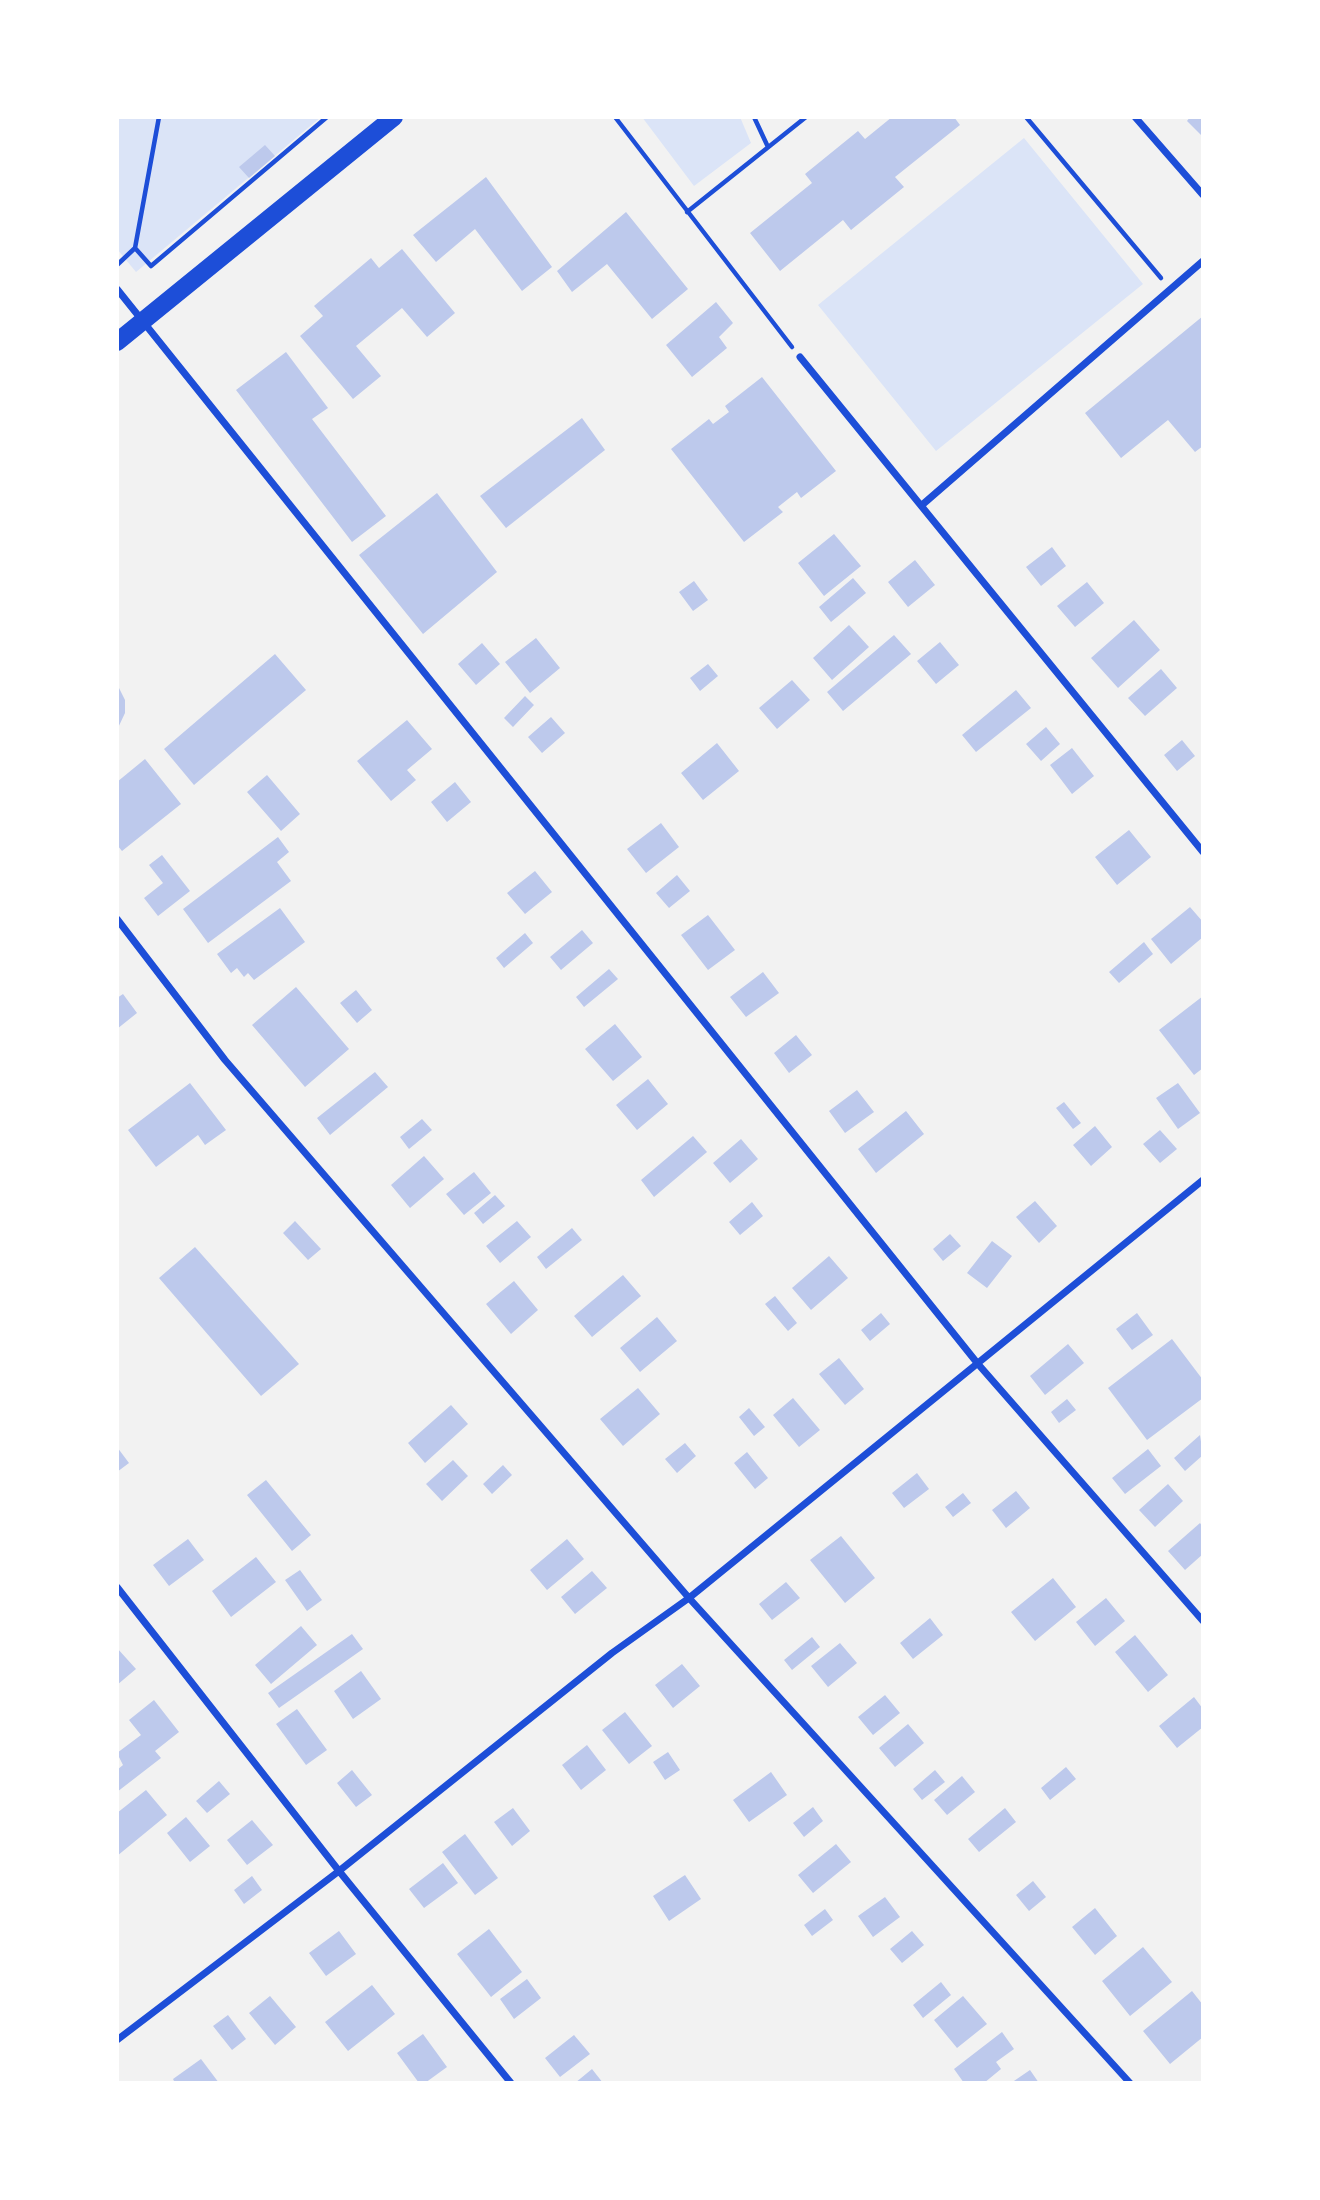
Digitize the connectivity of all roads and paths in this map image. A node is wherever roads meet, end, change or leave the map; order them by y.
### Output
1 (159, 117) edge
2 (394, 117) edge
3 (615, 117) edge
4 (754, 117) edge
5 (806, 117) edge
6 (1026, 117) edge
7 (1135, 117) edge
8 (323, 119) edge
9 (768, 147) junction
10 (1203, 195) edge
11 (687, 212) junction
12 (135, 247) junction
13 (1203, 261) edge
14 (117, 265) edge
15 (117, 289) edge
16 (1171, 290) junction
17 (143, 320) junction
18 (117, 342) edge
19 (800, 357) joint
20 (922, 505) junction
21 (1203, 852) edge
22 (117, 919) edge
23 (1203, 1180) edge
24 (978, 1364) junction
25 (117, 1587) edge
26 (689, 1598) junction
27 (1203, 1621) edge
28 (338, 1871) junction
29 (117, 2039) edge
30 (511, 2083) edge
31 (1130, 2083) edge

1 - 12 path
2 - 17 main road
3 - 11 path
4 - 9 path
5 - 9 path
6 - 16 path
7 - 10 street
8 - 12 path
9 - 11 path
11 - 19 path
12 - 14 path
13 - 16 street
15 - 17 street
16 - 20 street
17 - 18 main road
17 - 24 street
19 - 20 street
20 - 21 street
22 - 26 street
23 - 24 street
24 - 26 street
24 - 27 street
25 - 28 street
26 - 28 street
26 - 31 street
28 - 29 street
28 - 30 street

